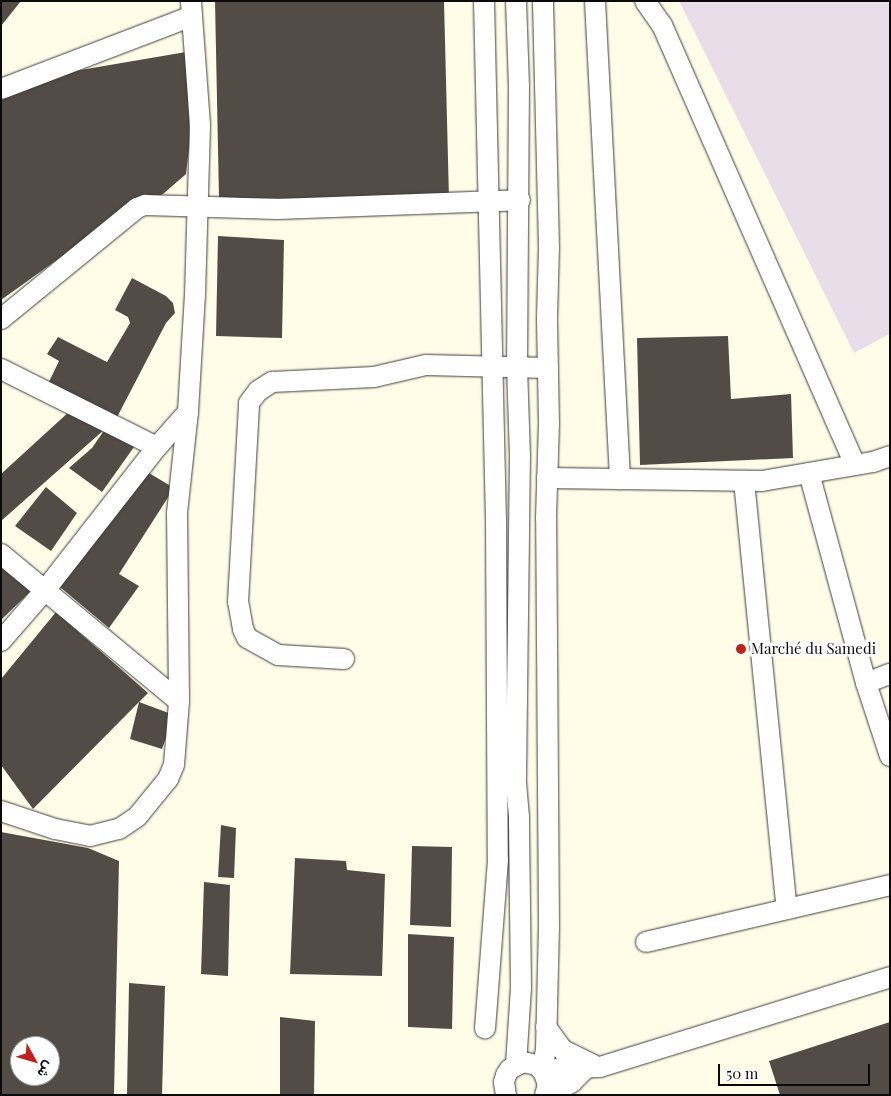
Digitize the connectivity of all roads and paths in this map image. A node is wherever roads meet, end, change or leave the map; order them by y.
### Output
1 (484, 1) edge
2 (516, 1) edge
3 (543, 1) edge
4 (596, 1) edge
5 (645, 1) edge
6 (192, 9) edge
7 (3, 86) edge
8 (520, 200) junction
9 (489, 201) junction
10 (198, 207) junction
11 (1, 319) edge
12 (492, 367) junction
13 (517, 368) junction
14 (548, 368) junction
15 (1, 369) edge
16 (188, 412) junction
17 (157, 447) junction
18 (890, 456) edge
19 (855, 466) junction
20 (809, 473) junction
21 (547, 478) junction
22 (620, 479) junction
23 (744, 481) junction
24 (546, 518) junction
25 (496, 520) junction
26 (519, 520) junction
27 (1, 554) edge
28 (46, 589) junction
29 (1, 641) edge
30 (344, 660) dead end
31 (890, 674) edge
32 (866, 683) junction
33 (179, 701) junction
34 (890, 756) edge
35 (1, 811) edge
36 (519, 817) junction
37 (547, 818) junction
38 (498, 860) junction
39 (520, 860) junction
40 (890, 885) edge
41 (787, 909) junction
42 (646, 942) dead end
43 (890, 977) edge
44 (546, 1027) junction
45 (485, 1029) dead end
46 (516, 1064) junction
47 (593, 1068) junction
48 (543, 1071) junction
49 (504, 1093) edge
50 (546, 1095) edge

1 - 9 street
2 - 8 street
3 - 14 street
4 - 22 street
5 - 19 street
6 - 7 street
6 - 10 street
8 - 9 street
8 - 13 street
9 - 10 street
9 - 12 street
10 - 11 street
10 - 16 street
12 - 13 street
12 - 25 street
12 - 30 street
13 - 14 street
13 - 26 street
14 - 21 street
15 - 17 street
16 - 17 street
16 - 33 street
17 - 28 street
18 - 19 street
19 - 20 street
20 - 23 street
20 - 32 street
21 - 22 street
21 - 24 street
22 - 23 street
23 - 41 street
24 - 26 street
24 - 37 street
25 - 26 street
25 - 38 street
26 - 36 street
27 - 28 street
28 - 29 street
28 - 33 street
31 - 32 street
32 - 34 street
33 - 35 street
36 - 37 street
36 - 39 street
37 - 44 street
38 - 39 street
38 - 45 street
39 - 46 street
40 - 41 street
41 - 42 street
43 - 47 street
44 - 47 street
44 - 48 street
46 - 48 street
46 - 49 street
47 - 48 street
47 - 50 street
48 - 50 street

